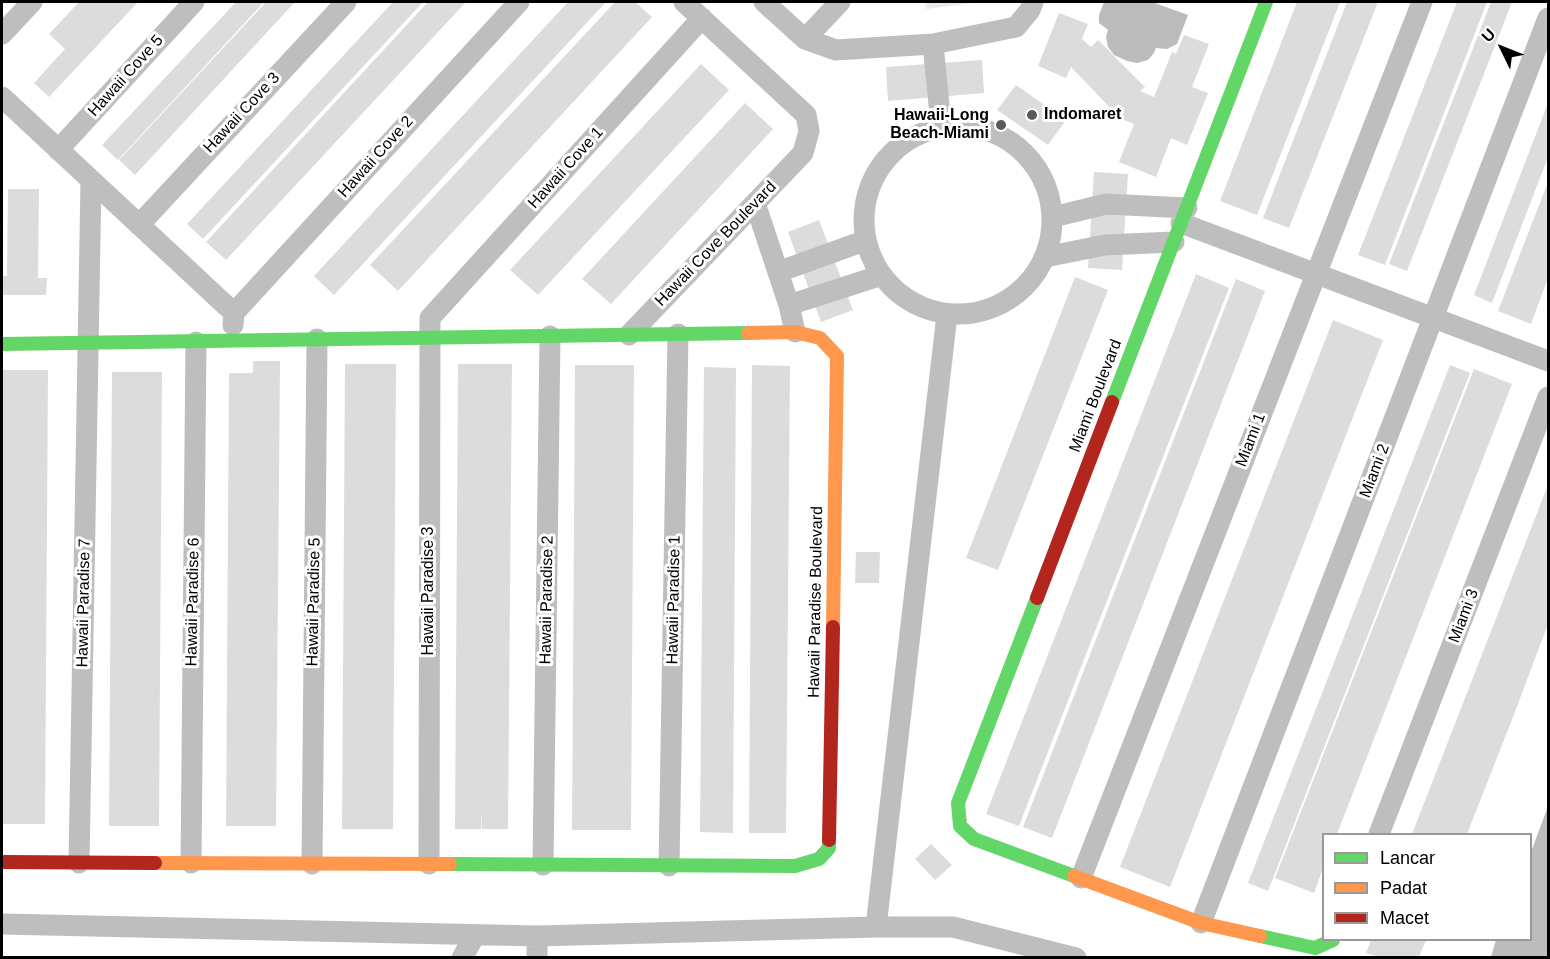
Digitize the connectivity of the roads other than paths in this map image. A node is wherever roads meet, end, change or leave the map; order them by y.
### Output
1 (32, 2) edge
2 (194, 2) edge
3 (346, 2) edge
4 (519, 2) edge
5 (684, 2) edge
6 (764, 2) edge
7 (840, 2) edge
8 (1033, 2) edge
9 (1266, 2) edge
10 (1422, 2) edge
11 (702, 18) junction
12 (1548, 18) edge
13 (2, 34) edge
14 (805, 39) junction
15 (933, 44) junction
16 (2, 97) edge
17 (941, 125) junction
18 (58, 150) junction
19 (91, 180) junction
20 (755, 203) junction
21 (1053, 217) junction
22 (1180, 224) junction
23 (139, 225) junction
24 (864, 241) junction
25 (1045, 257) junction
26 (778, 272) junction
27 (1316, 274) junction
28 (879, 276) junction
29 (789, 305) junction
30 (234, 313) junction
31 (947, 315) junction
32 (1434, 318) junction
33 (430, 328) junction
34 (795, 332) junction
35 (678, 334) junction
36 (629, 335) junction
37 (550, 336) junction
38 (317, 339) junction
39 (233, 341) junction
40 (196, 342) junction
41 (88, 343) junction
42 (2, 344) edge
43 (1548, 361) edge
44 (1548, 397) edge
45 (1379, 833) edge
46 (2, 862) edge
47 (79, 863) junction
48 (191, 863) junction
49 (312, 864) junction
50 (429, 864) junction
51 (543, 865) junction
52 (669, 866) junction
53 (1081, 879) junction
54 (1201, 923) junction
55 (2, 924) edge
56 (876, 927) junction
57 (476, 935) junction
58 (537, 936) junction
59 (1329, 941) edge
60 (462, 957) edge
61 (537, 957) edge
62 (1076, 957) edge

1 - 13 street
2 - 18 street, Hawaii Cove 5
3 - 23 street, Hawaii Cove 3
4 - 30 street, Hawaii Cove 2
5 - 11 street
6 - 14 street
7 - 14 street
8 - 15 street
9 - 22 street, Miami Boulevard
10 - 27 street, Miami 1
11 - 20 street, Hawaii Cove Boulevard
11 - 33 street, Hawaii Cove 1
12 - 32 street, Miami 2
14 - 15 street
15 - 17 street
16 - 18 street
17 - 21 street
17 - 24 street
18 - 19 street
19 - 23 street
19 - 41 street, Hawaii Paradise 7
20 - 26 street
20 - 36 street, Hawaii Cove Boulevard
21 - 22 street
21 - 25 street
22 - 25 street
22 - 27 street
22 - 53 street, Miami Boulevard
23 - 30 street
24 - 26 street
24 - 28 street
25 - 31 street
26 - 29 street
27 - 32 street
27 - 53 street, Miami 1
28 - 29 street
28 - 31 street
29 - 34 street
30 - 39 street
31 - 56 street
32 - 43 street
32 - 54 street, Miami 2
33 - 37 street
33 - 38 street
33 - 50 street, Hawaii Paradise 3
34 - 35 street
34 - 52 street, Hawaii Paradise Boulevard
35 - 36 street
35 - 52 street, Hawaii Paradise 1
36 - 37 street
37 - 51 street, Hawaii Paradise 2
38 - 39 street
38 - 49 street, Hawaii Paradise 5
39 - 40 street
40 - 41 street
40 - 48 street, Hawaii Paradise 6
41 - 42 street
41 - 47 street, Hawaii Paradise 7
44 - 45 street, Miami 3
46 - 47 street
47 - 48 street
48 - 49 street
49 - 50 street
50 - 51 street
51 - 52 street
53 - 54 street
54 - 59 street
55 - 57 street
56 - 58 street
56 - 62 street
57 - 58 street
57 - 60 street
58 - 61 street

